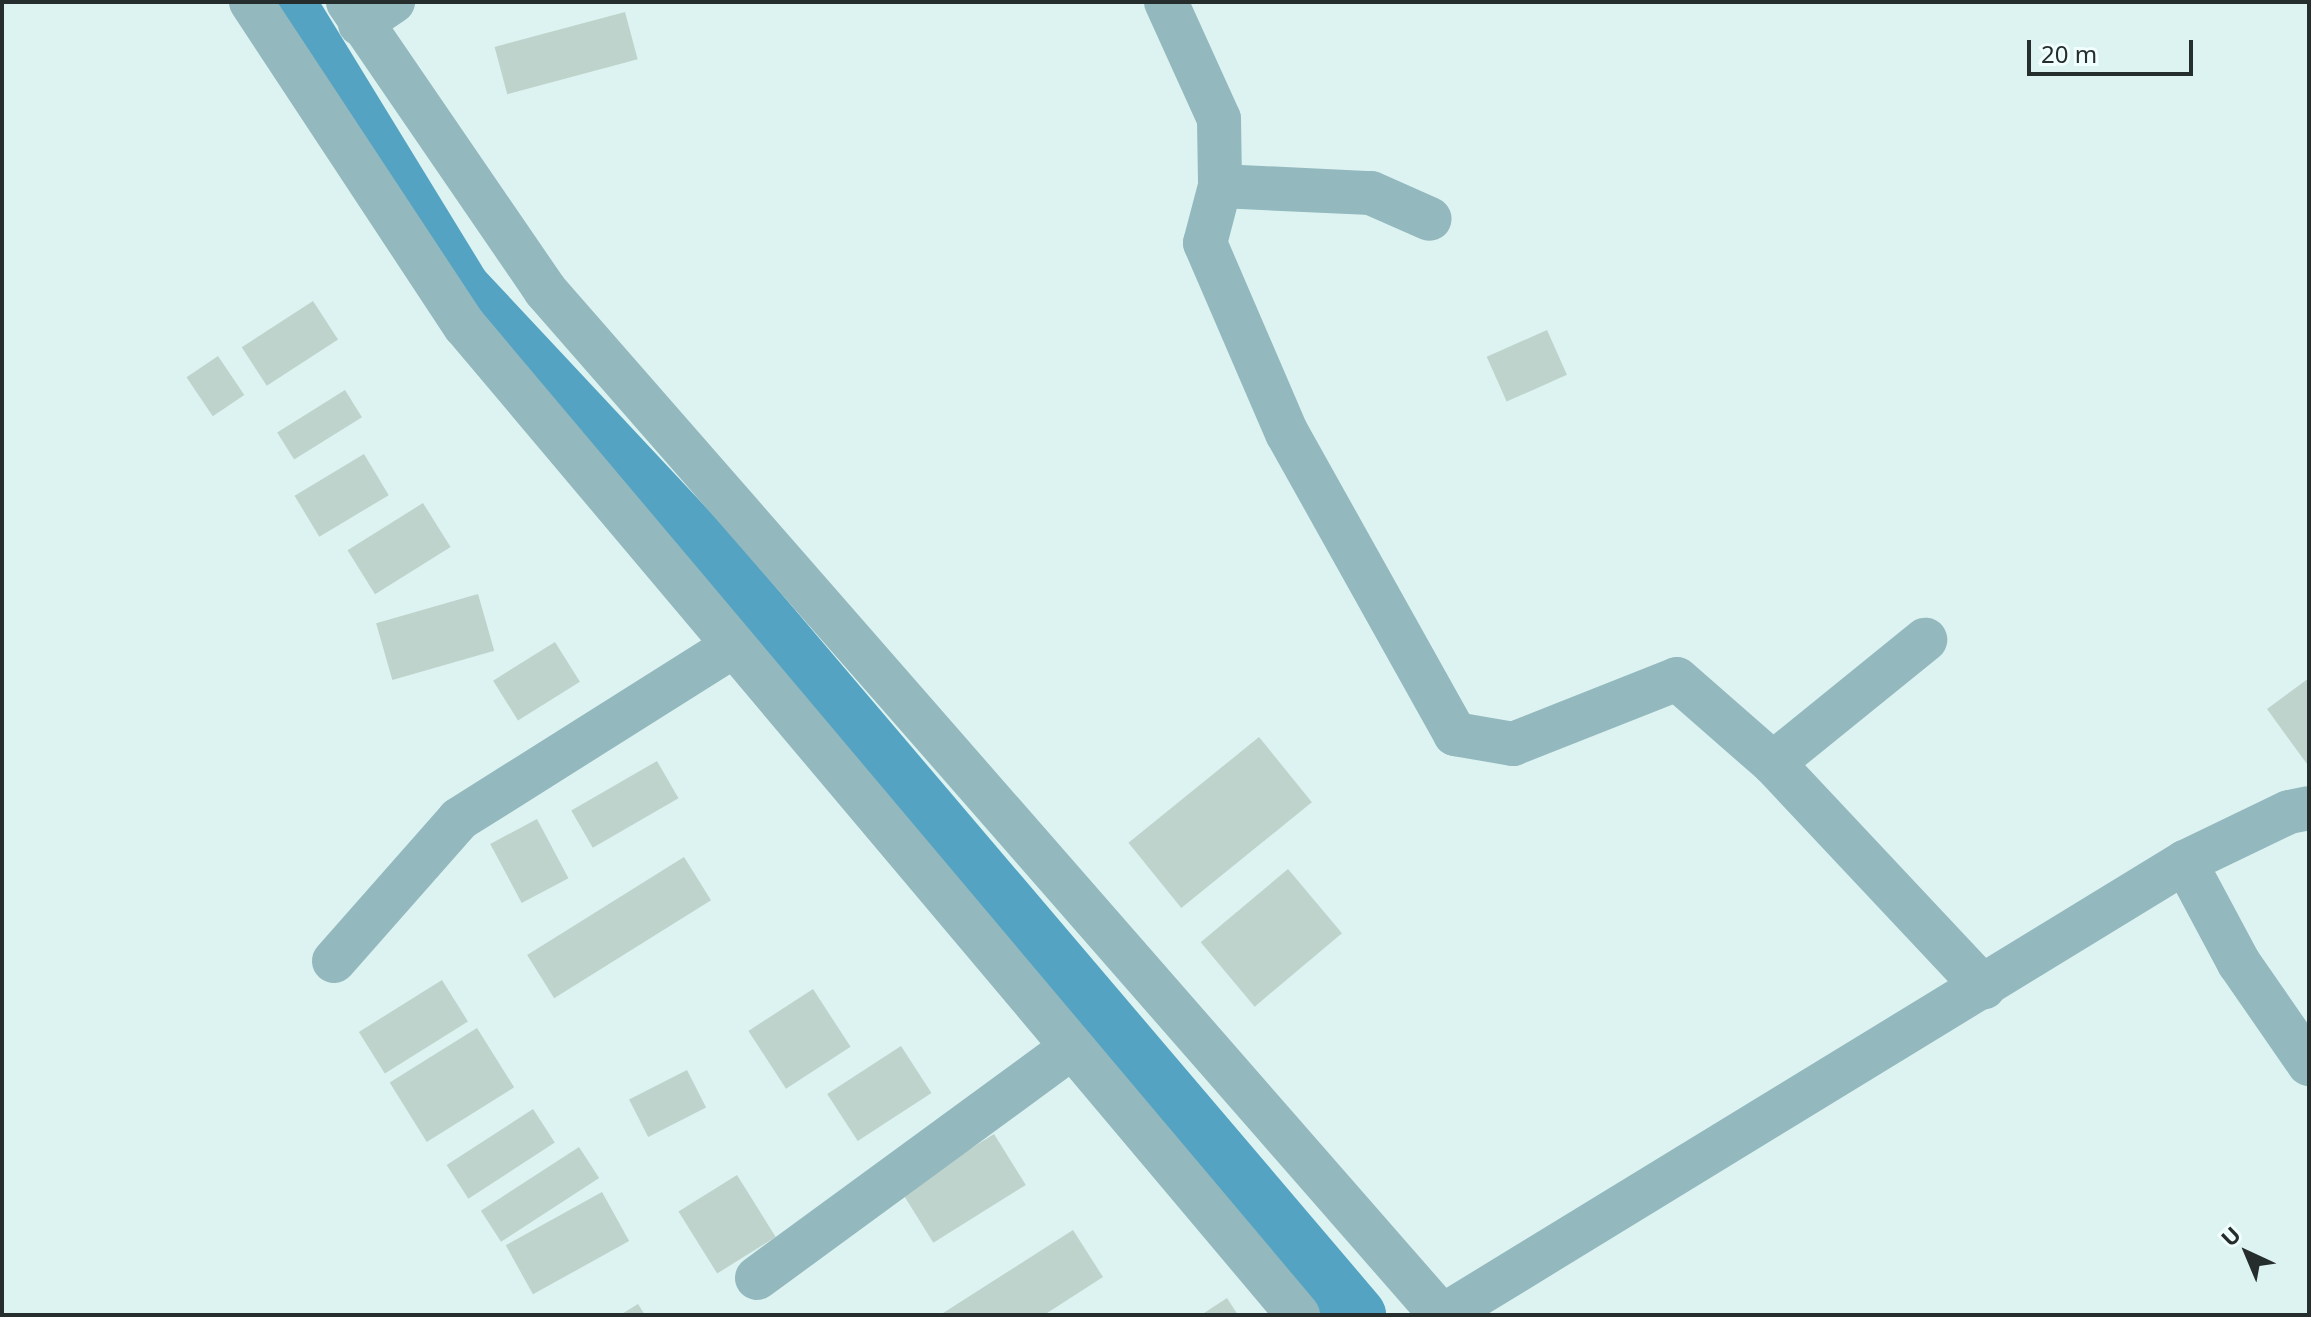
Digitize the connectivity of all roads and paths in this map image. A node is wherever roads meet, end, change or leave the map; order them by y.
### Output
1 (251, 2) edge
2 (1166, 2) edge
3 (367, 9) edge
4 (1220, 186) junction
5 (1430, 219) dead end
6 (1925, 640) dead end
7 (731, 648) junction
8 (1773, 763) junction
9 (2309, 808) edge
10 (2185, 862) junction
11 (334, 961) dead end
12 (1984, 988) junction
13 (1070, 1049) junction
14 (2309, 1064) edge
15 (757, 1278) dead end
16 (1298, 1315) edge
17 (1442, 1315) edge

1 - 7 street
2 - 4 street
3 - 17 street
4 - 5 street
4 - 8 street
6 - 8 street
7 - 11 street
7 - 13 street
8 - 12 street
9 - 10 street
10 - 12 street
10 - 14 street
12 - 17 street
13 - 15 street
13 - 16 street

